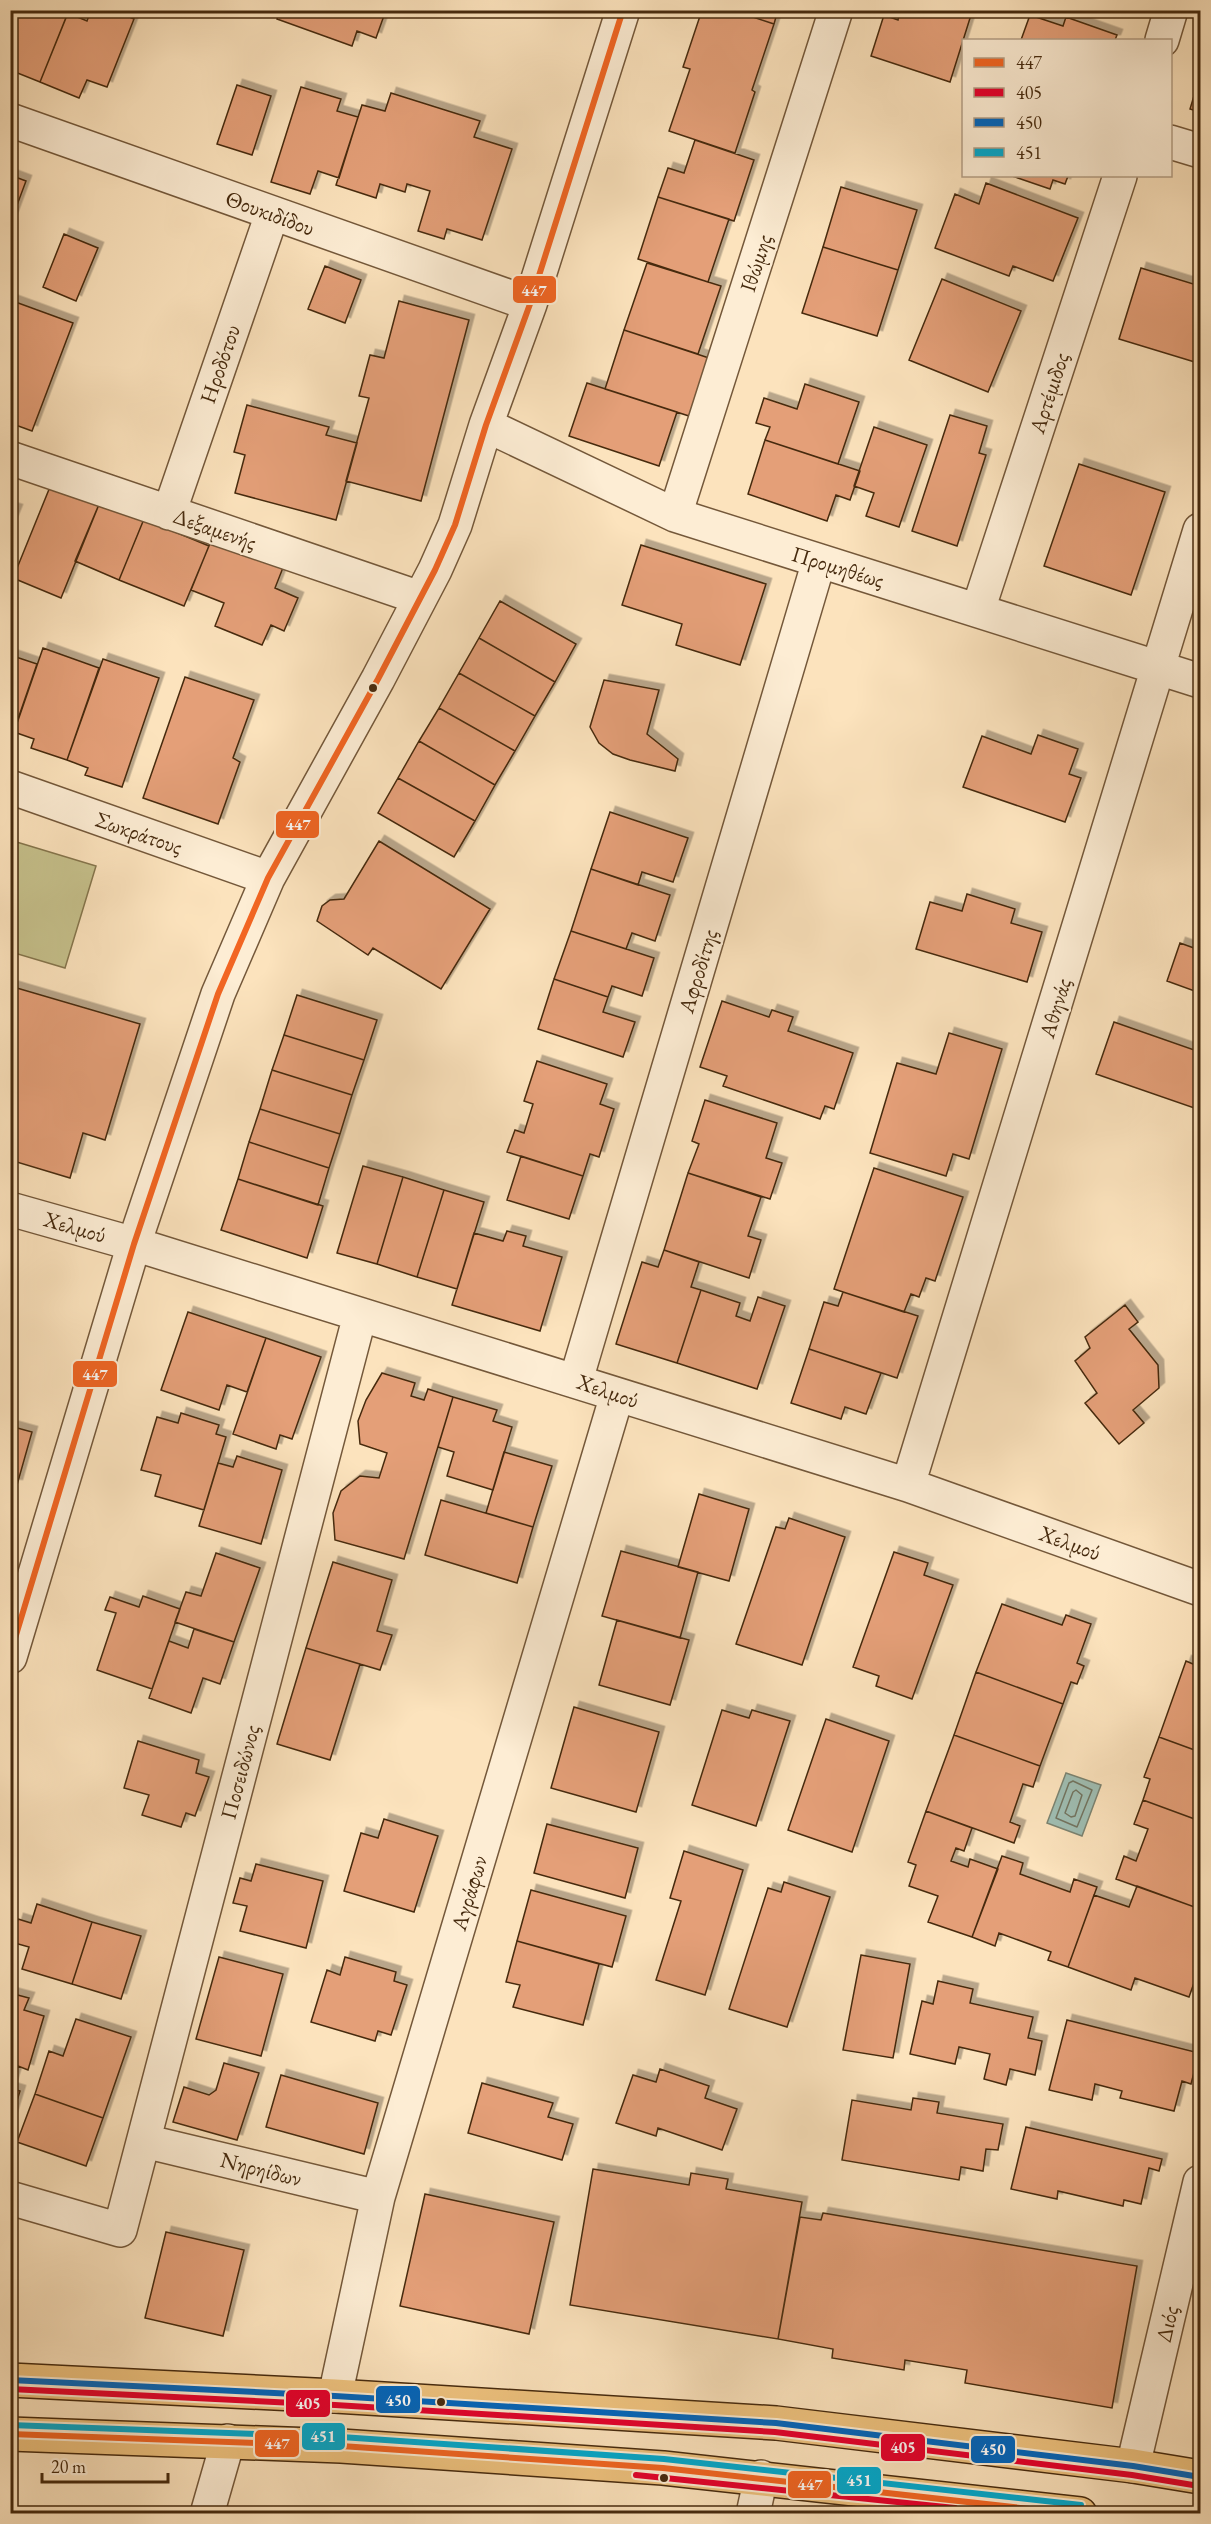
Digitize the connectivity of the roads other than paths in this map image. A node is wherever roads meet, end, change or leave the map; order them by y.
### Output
1 (622, 10) edge
2 (836, 10) edge
3 (1171, 10) edge
4 (1162, 39) edge
5 (10, 120) edge
6 (1172, 143) edge
7 (1200, 151) edge
8 (1120, 177) edge
9 (272, 214) junction
10 (530, 304) junction
11 (486, 425) junction
12 (10, 458) edge
13 (169, 513) junction
14 (675, 515) junction
15 (1200, 530) edge
16 (819, 561) junction
17 (420, 598) junction
18 (978, 610) junction
19 (1160, 669) junction
20 (1200, 681) edge
21 (10, 787) edge
22 (268, 878) junction
23 (10, 1209) edge
24 (134, 1244) junction
25 (360, 1315) junction
26 (576, 1380) junction
27 (617, 1395) junction
28 (908, 1485) junction
29 (22, 1577) edge
30 (1200, 1589) edge
31 (10, 1657) edge
32 (144, 2141) junction
33 (1200, 2182) edge
34 (378, 2197) junction
35 (10, 2198) edge
36 (10, 2380) edge
37 (335, 2396) junction
38 (10, 2434) edge
39 (228, 2440) junction
40 (1133, 2466) junction
41 (761, 2477) junction
42 (1200, 2477) edge
43 (207, 2514) edge
44 (753, 2514) edge
45 (1080, 2514) edge

1 - 10 street
2 - 14 street, Ιθώμης
3 - 4 street
5 - 9 street, Θουκιδίδου
6 - 7 street
8 - 18 street, Αρτέμιδος
9 - 10 street, Θουκιδίδου
9 - 13 street, Ηροδότου
10 - 11 street
11 - 14 street, Προμηθέως
11 - 17 street
12 - 13 street, Δεξαμενής
13 - 17 street, Δεξαμενής
14 - 16 street, Προμηθέως
15 - 19 street, Αθηνάς
16 - 18 street, Προμηθέως
16 - 26 street, Αφροδίτης
17 - 22 street
18 - 19 street, Προμηθέως
19 - 20 street, Προμηθέως
19 - 28 street, Αθηνάς
21 - 22 street, Σωκράτους
22 - 24 street
23 - 24 street, Χελμού
24 - 25 street, Χελμού
24 - 29 street
25 - 26 street, Χελμού
25 - 32 street, Ποσειδώνος
26 - 27 street, Χελμού
27 - 28 street, Χελμού
27 - 34 street, Αγράφων
28 - 30 street, Χελμού
29 - 31 street
32 - 34 street, Νηρηίδων
32 - 35 street, Ποσειδώνος
33 - 40 street, Διός
34 - 37 street, Αγράφων
36 - 37 main road
37 - 40 main road
38 - 39 main road
39 - 41 main road
39 - 43 street
40 - 42 main road
41 - 44 street
41 - 45 main road

